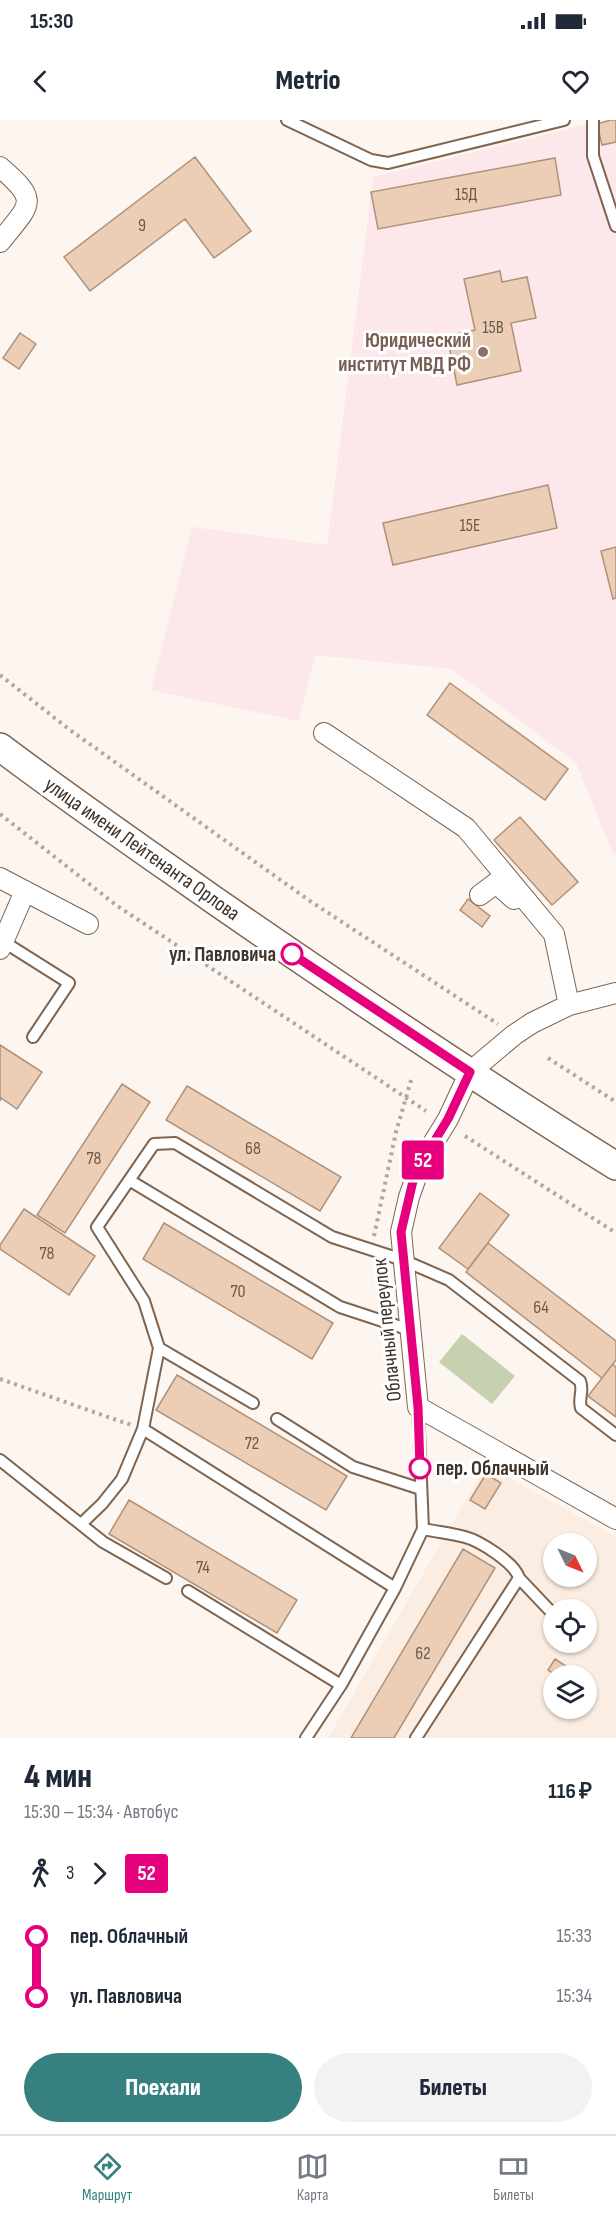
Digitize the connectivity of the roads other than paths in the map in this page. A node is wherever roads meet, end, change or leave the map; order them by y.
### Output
1 (287, 120) edge
2 (564, 120) edge
3 (593, 120) edge
4 (0, 167) edge
5 (616, 226) edge
6 (0, 242) edge
7 (324, 733) dead end
8 (0, 747) edge
9 (0, 878) edge
10 (25, 891) junction
11 (480, 895) dead end
12 (88, 924) dead end
13 (554, 934) junction
14 (2, 945) edge
15 (616, 993) edge
16 (569, 1005) junction
17 (33, 1037) dead end
18 (470, 1072) junction
19 (616, 1166) edge
20 (129, 1180) junction
21 (403, 1260) junction
22 (410, 1330) junction
23 (159, 1348) junction
24 (253, 1403) dead end
25 (418, 1407) junction
26 (277, 1419) dead end
27 (143, 1429) junction
28 (616, 1435) edge
29 (0, 1460) edge
30 (421, 1489) junction
31 (616, 1519) edge
32 (81, 1524) junction
33 (423, 1529) junction
34 (166, 1578) dead end
35 (519, 1578) junction
36 (395, 1588) junction
37 (188, 1591) dead end
38 (543, 1603) edge
39 (341, 1685) junction
40 (306, 1738) edge
41 (416, 1738) edge

1 - 2 lane
3 - 5 lane
4 - 6 street
7 - 13 street
8 - 18 main road, улица имени Лейтенанта Орлова
9 - 10 street
10 - 12 street
10 - 14 street
11 - 13 street
13 - 16 street
14 - 17 lane
15 - 16 street
16 - 18 street
18 - 19 main road, улица имени Лейтенанта Орлова
18 - 21 street, Облачный переулок
20 - 21 lane
20 - 22 lane
20 - 23 lane
21 - 22 street, Облачный переулок
21 - 28 lane
22 - 25 street, Облачный переулок
23 - 24 lane
23 - 27 lane
25 - 30 lane
25 - 31 street, Облачный переулок
26 - 30 lane
27 - 32 lane
27 - 36 lane
29 - 32 lane
30 - 33 lane
32 - 34 lane
33 - 35 lane
33 - 36 lane
35 - 38 lane
35 - 41 lane
36 - 39 lane
37 - 39 lane
39 - 40 lane

